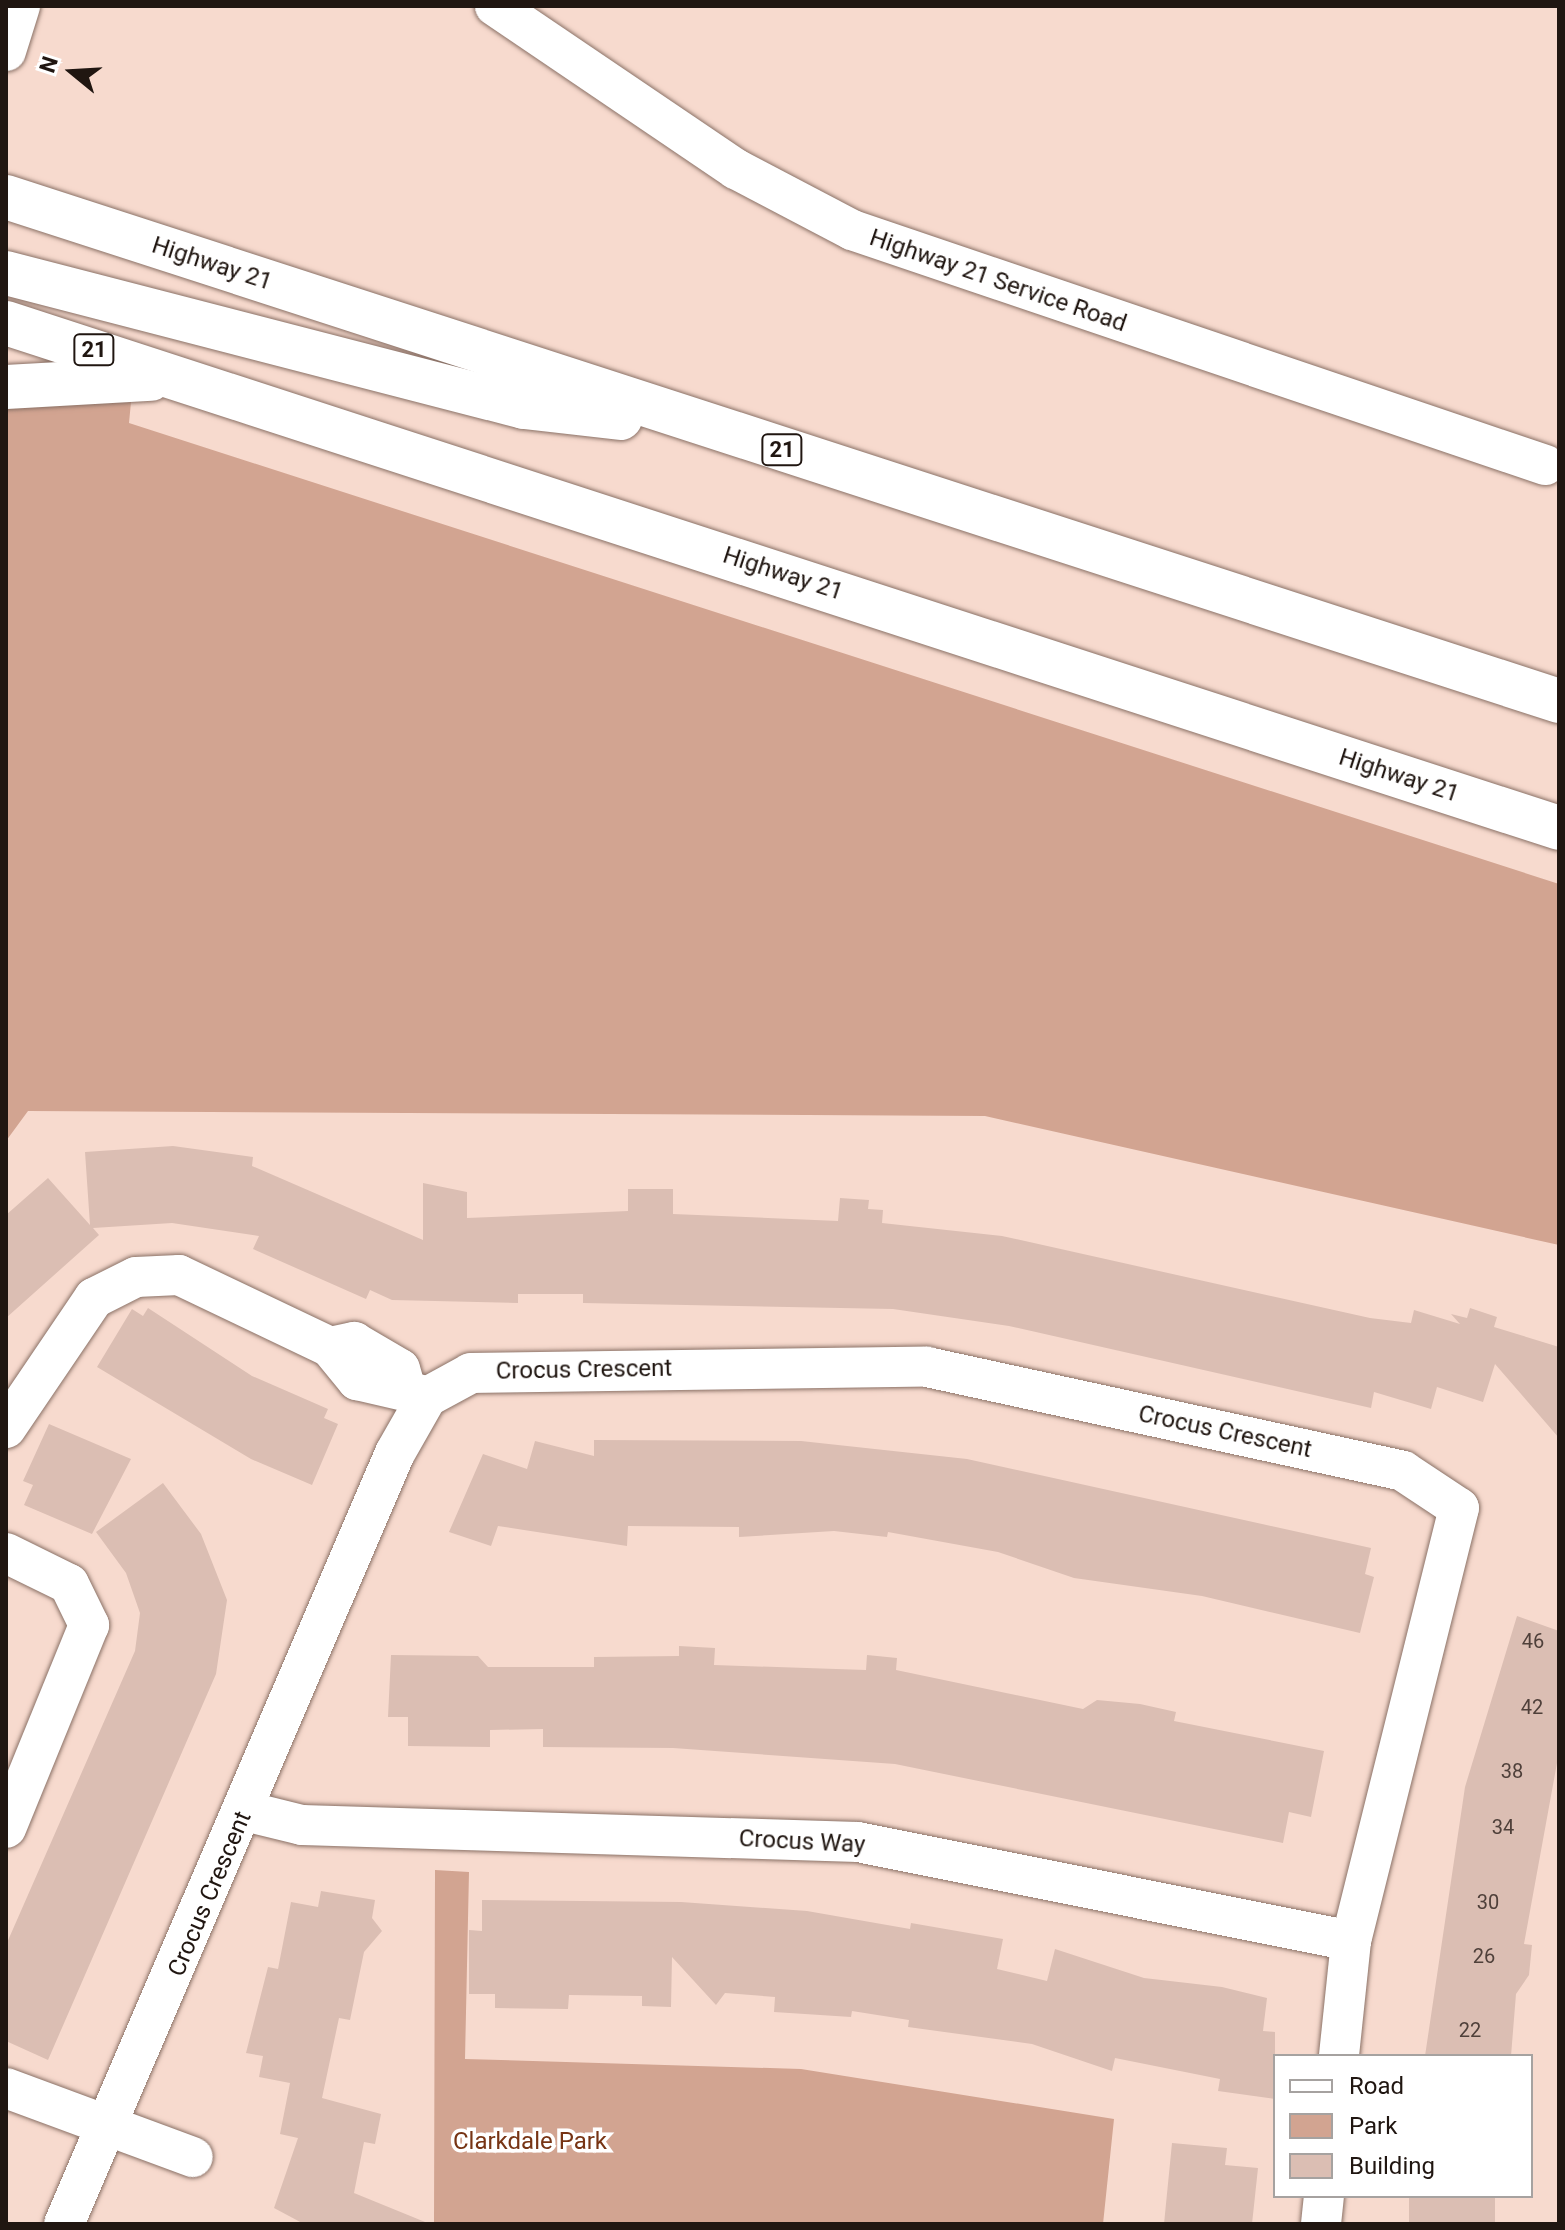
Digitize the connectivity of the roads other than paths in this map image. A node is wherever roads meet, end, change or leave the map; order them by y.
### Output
1 (20, 6) edge
2 (495, 6) edge
3 (6, 51) edge
4 (6, 197) edge
5 (6, 273) edge
6 (6, 323) edge
7 (182, 377) junction
8 (6, 387) edge
9 (714, 428) junction
10 (1545, 465) dead end
11 (1559, 701) edge
12 (1559, 828) edge
13 (416, 1392) junction
14 (6, 1428) edge
15 (6, 1553) edge
16 (245, 1811) junction
17 (6, 1828) edge
18 (1351, 1941) junction
19 (1339, 2054) edge
20 (6, 2088) edge
21 (109, 2129) junction
22 (193, 2157) dead end
23 (1324, 2198) edge
24 (64, 2224) edge
25 (1321, 2224) edge

1 - 3 street
2 - 10 street, Highway 21 Service Road
4 - 9 main road, Highway 21 / 21
5 - 9 main road
6 - 7 main road, Highway 21 / 21
7 - 8 main road
7 - 12 main road, Highway 21 / 21
9 - 11 main road, Highway 21 / 21
13 - 14 street
13 - 16 street, Crocus Crescent
13 - 18 street, Crocus Crescent
15 - 17 street
16 - 18 street, Crocus Way
16 - 21 street, Crocus Crescent
18 - 19 street, Crocus Crescent
20 - 21 street
21 - 22 street
21 - 24 street, Crocus Crescent
23 - 25 street

